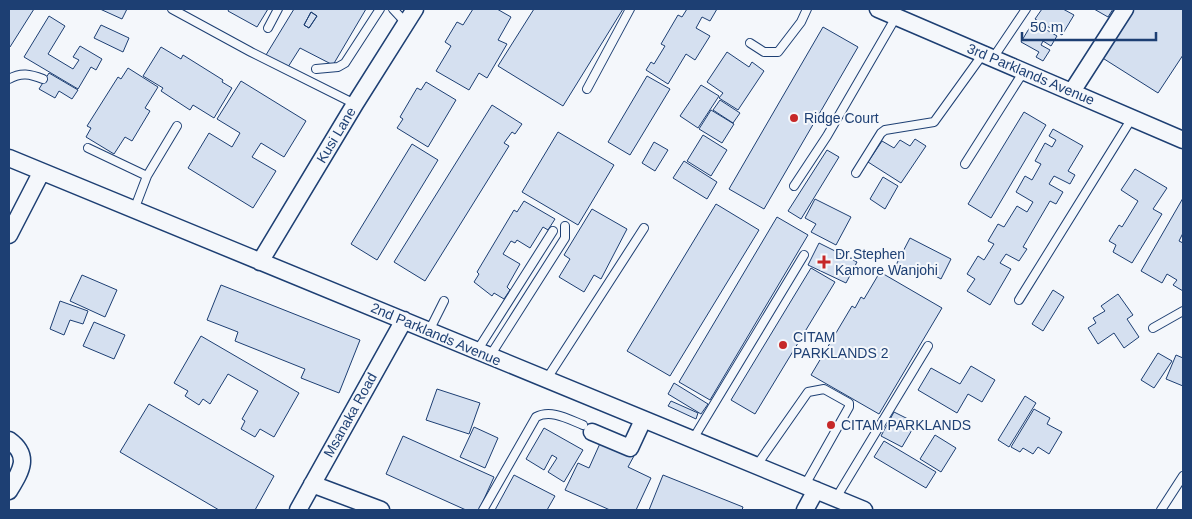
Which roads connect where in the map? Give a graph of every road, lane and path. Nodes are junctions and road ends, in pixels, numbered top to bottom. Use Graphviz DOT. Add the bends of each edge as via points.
graph roads {
  1 [pos="172,9"];
  2 [pos="278,9"];
  3 [pos="380,9"];
  4 [pos="393,9"];
  5 [pos="416,9"];
  6 [pos="630,9"];
  7 [pos="807,9"];
  8 [pos="880,9"];
  9 [pos="1026,9"];
  10 [pos="1125,9"];
  11 [pos="896,17"];
  12 [pos="406,23"];
  13 [pos="268,28"];
  14 [pos="750,43"];
  15 [pos="988,56"];
  16 [pos="316,69"];
  17 [pos="1024,71"];
  18 [pos="9,79"];
  19 [pos="42,79"];
  20 [pos="587,89"];
  21 [pos="1073,90"];
  22 [pos="355,104"];
  23 [pos="1132,118"];
  24 [pos="177,126"];
  25 [pos="1183,140"];
  26 [pos="88,148"];
  27 [pos="9,158"];
  28 [pos="965,164"];
  29 [pos="41,173"];
  30 [pos="856,173"];
  31 [pos="147,176"];
  32 [pos="794,186"];
  33 [pos="134,210"];
  34 [pos="565,226"];
  35 [pos="644,228"];
  36 [pos="553,231"];
  37 [pos="9,235"];
  38 [pos="804,254"];
  39 [pos="260,262"];
  40 [pos="1020,300"];
  41 [pos="444,301"];
  42 [pos="1183,311"];
  43 [pos="404,320"];
  44 [pos="1153,328"];
  45 [pos="429,331"];
  46 [pos="928,346"];
  47 [pos="484,354"];
  48 [pos="546,380"];
  49 [pos="643,420"];
  50 [pos="588,429"];
  51 [pos="693,439"];
  52 [pos="9,440"];
  53 [pos="757,465"];
  54 [pos="1183,476"];
  55 [pos="312,484"];
  56 [pos="811,488"];
  57 [pos="9,491"];
  58 [pos="836,498"];
  59 [pos="298,510"];
  60 [pos="381,510"];
  61 [pos="483,510"];
  62 [pos="805,510"];
  63 [pos="864,510"];
  64 [pos="1162,510"];
  1 -- 22 [label="lane"];
  2 -- 13 [label="lane"];
  3 -- 16 [label="lane" via="345,63 338,68"];
  4 -- 12 [label="lane"];
  5 -- 12 [label="street, Kusi Lane"];
  6 -- 20 [label="lane"];
  7 -- 14 [label="lane" via="778,52 764,52"];
  8 -- 11 [label="street, 3rd Parklands Avenue"];
  9 -- 15 [label="lane"];
  10 -- 21 [label="street"];
  11 -- 15 [label="street, 3rd Parklands Avenue"];
  11 -- 32 [label="lane"];
  12 -- 22 [label="street, Kusi Lane"];
  15 -- 17 [label="street, 3rd Parklands Avenue"];
  15 -- 30 [label="lane" via="934,122 885,130"];
  17 -- 21 [label="street, 3rd Parklands Avenue"];
  17 -- 28 [label="lane"];
  18 -- 19 [label="lane" via="19,74"];
  21 -- 23 [label="street, 3rd Parklands Avenue"];
  22 -- 39 [label="street, Kusi Lane"];
  23 -- 25 [label="street, 3rd Parklands Avenue"];
  23 -- 40 [label="lane"];
  24 -- 31 [label="lane"];
  26 -- 31 [label="lane"];
  27 -- 29 [label="street, 2nd Parklands Avenue"];
  29 -- 33 [label="street, 2nd Parklands Avenue"];
  29 -- 37 [label="street"];
  31 -- 33 [label="lane"];
  33 -- 39 [label="street, 2nd Parklands Avenue"];
  34 -- 47 [label="lane" via="565,238"];
  35 -- 48 [label="lane"];
  36 -- 47 [label="lane"];
  38 -- 51 [label="lane"];
  39 -- 43 [label="street, 2nd Parklands Avenue"];
  41 -- 45 [label="lane"];
  42 -- 44 [label="lane"];
  43 -- 45 [label="street, 2nd Parklands Avenue"];
  43 -- 55 [label="street, Msanaka Road"];
  45 -- 47 [label="street, 2nd Parklands Avenue"];
  46 -- 58 [label="lane"];
  47 -- 48 [label="street, 2nd Parklands Avenue"];
  48 -- 49 [label="street, 2nd Parklands Avenue"];
  49 -- 50 [label="street" via="630,448"];
  49 -- 51 [label="street, 2nd Parklands Avenue"];
  50 -- 61 [label="lane" via="550,414 536,417"];
  51 -- 53 [label="street, 2nd Parklands Avenue"];
  52 -- 57 [label="street" via="18,446 23,459"];
  53 -- 56 [label="street, 2nd Parklands Avenue"];
  53 -- 56 [label="lane" via="808,392 824,389 849,403 849,407"];
  54 -- 64 [label="lane"];
  55 -- 59 [label="street, Msanaka Road"];
  55 -- 60 [label="street"];
  56 -- 58 [label="street, 2nd Parklands Avenue"];
  56 -- 62 [label="street"];
  58 -- 63 [label="street, 2nd Parklands Avenue"];
}
